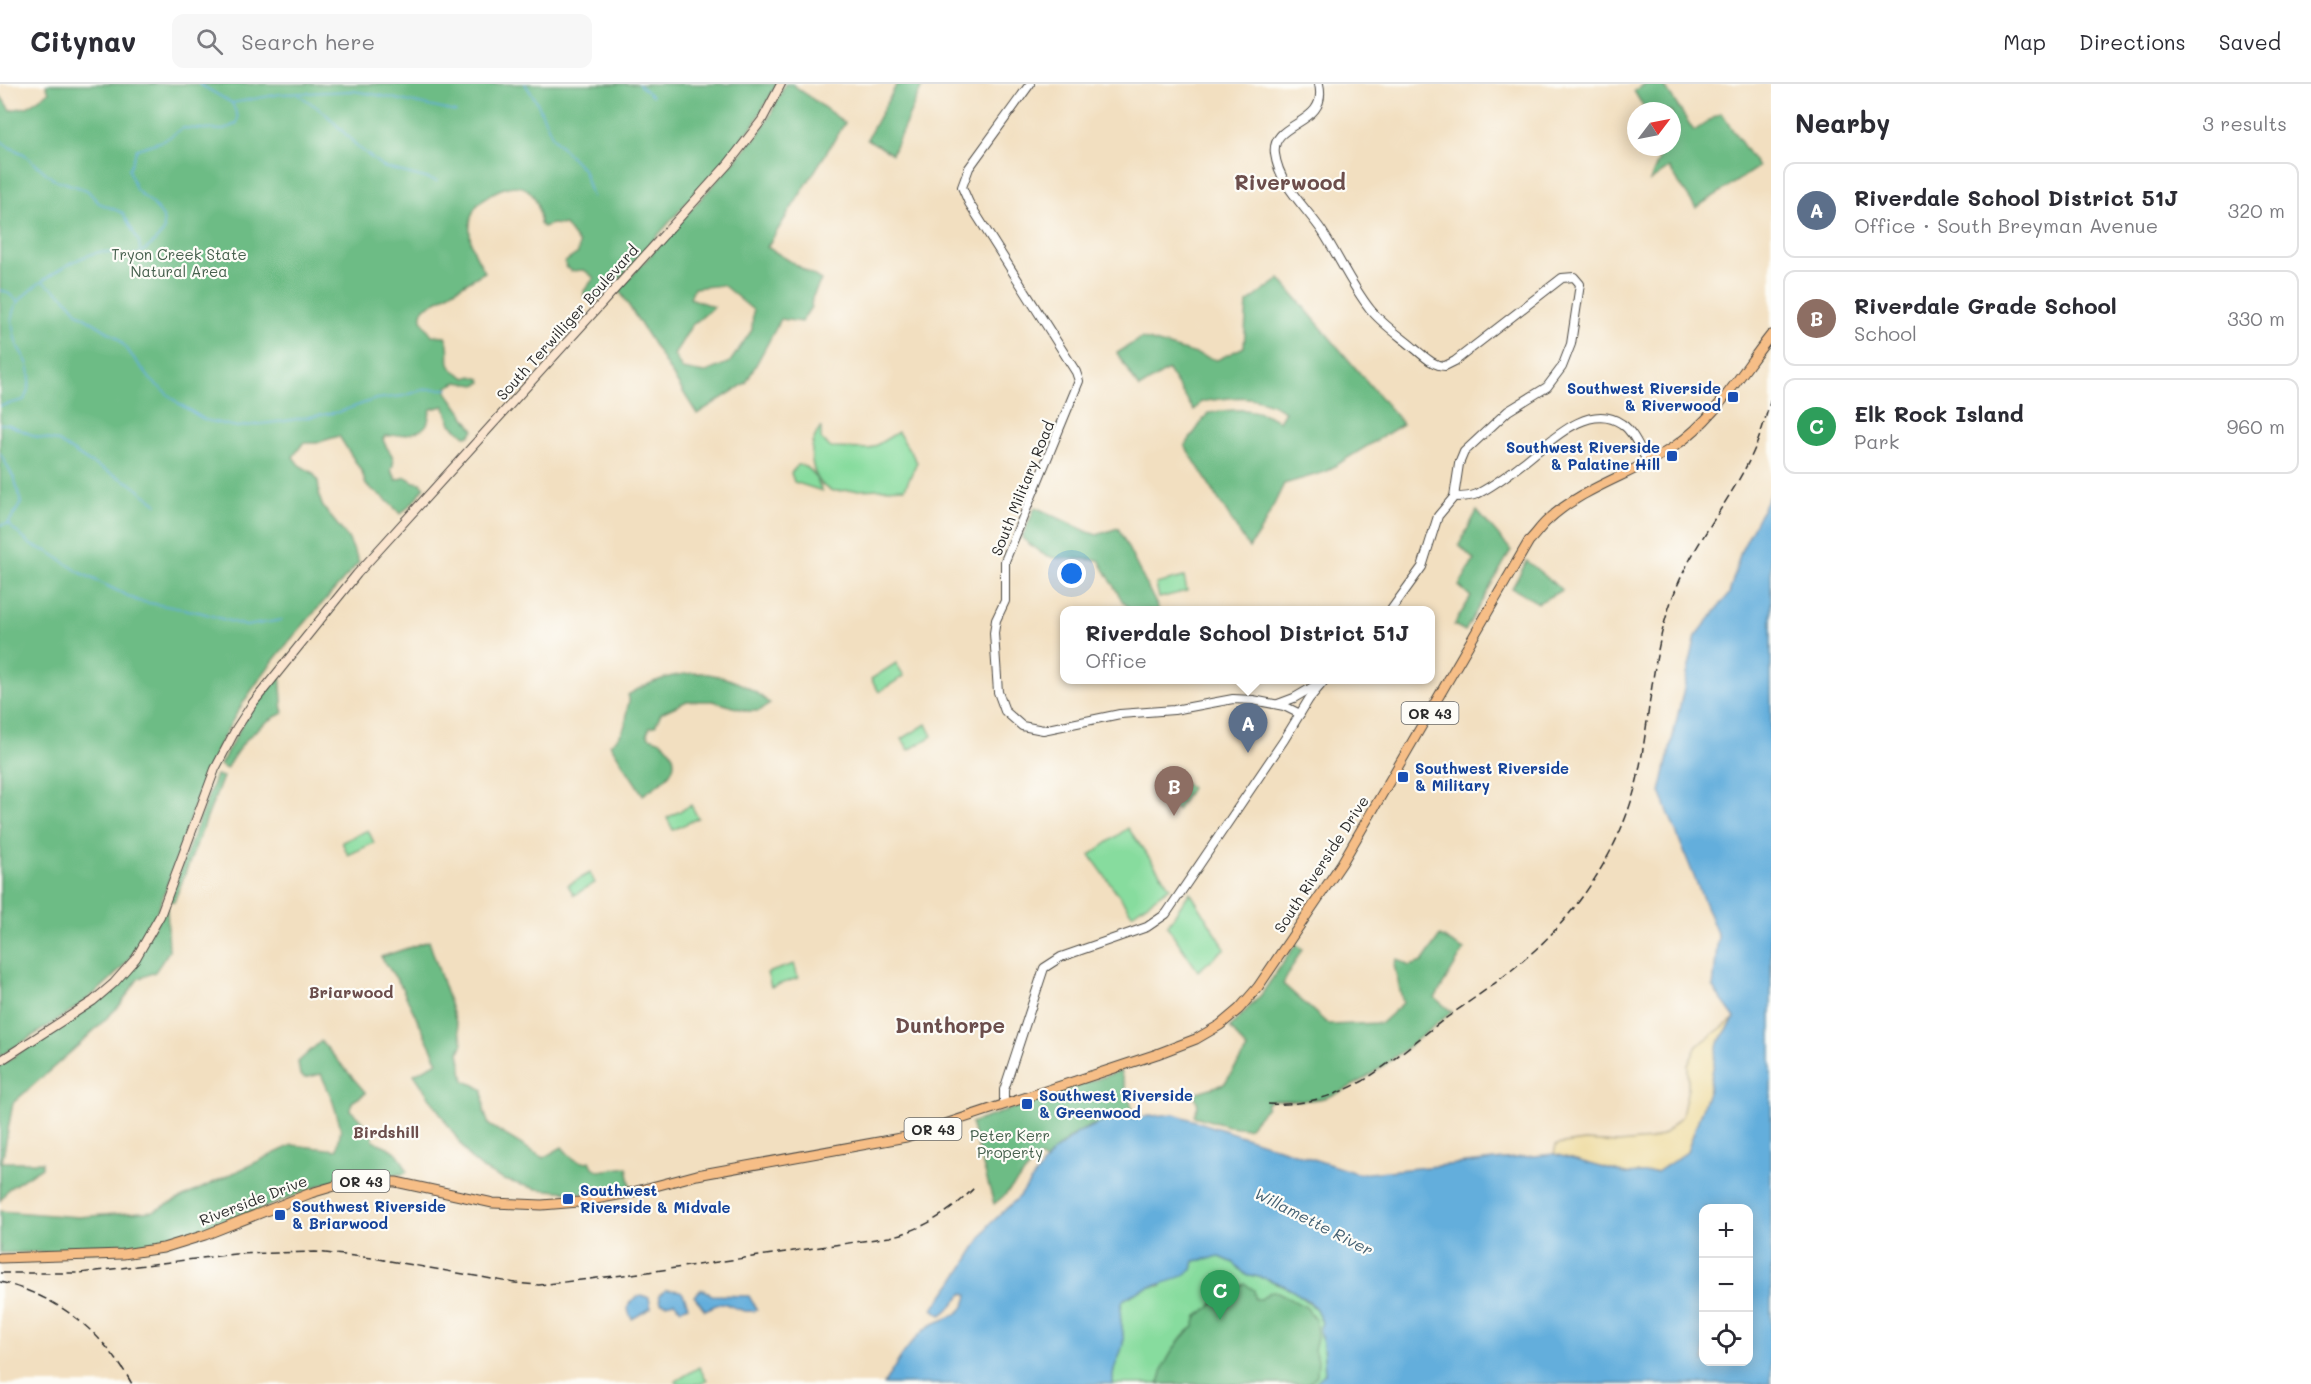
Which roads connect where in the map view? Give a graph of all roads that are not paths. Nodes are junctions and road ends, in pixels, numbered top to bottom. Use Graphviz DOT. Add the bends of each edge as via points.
graph roads {
  1 [pos="781,84"];
  2 [pos="1030,84"];
  3 [pos="1319,84"];
  4 [pos="1771,335"];
  5 [pos="1648,462"];
  6 [pos="1455,497"];
  7 [pos="1394,606"];
  8 [pos="1318,684"];
  9 [pos="1322,684"];
  10 [pos="1276,704"];
  11 [pos="1299,714"];
  12 [pos="0,1061"];
  13 [pos="1004,1104"];
  14 [pos="727,1169"];
  15 [pos="0,1258"];
  1 -- 12 [label="main road, South Terwilliger Boulevard" via="762,120 728,164 361,570 253,703 232,735 202,798 158,920 136,958 93,1001"];
  2 -- 10 [label="street, South Military Road" via="966,173 962,187 1079,381 1005,561 1005,601 994,633 1002,704 1019,724 1043,730 1120,714 1174,710 1224,700"];
  3 -- 6 [label="street" via="1320,96 1314,111 1276,141 1278,167 1369,307 1432,362 1442,366 1455,361 1562,278 1574,277 1580,285 1571,344 1560,371 1547,387 1508,411 1464,452"];
  4 -- 5 [label="main road, South Riverside Drive / OR 43" via="1718,408 1674,447"];
  5 -- 6 [label="street" via="1624,425 1611,419 1593,419 1553,437 1518,468 1479,492"];
  5 -- 13 [label="main road, South Riverside Drive / OR 43" via="1573,502 1548,520 1530,541 1342,863 1239,1009 1181,1046"];
  6 -- 7 [label="street" via="1438,516 1422,567"];
  8 -- 10 [label="street"];
  9 -- 11 [label="street"];
  10 -- 11 [label="street, South Military Road"];
  11 -- 13 [label="street" via="1163,917 1147,927 1054,960 1044,968 1004,1090"];
  13 -- 14 [label="main road, South Riverside Drive / OR 43" via="900,1139"];
  14 -- 15 [label="main road, Riverside Drive / OR 43" via="602,1198 542,1205 491,1202 396,1182 353,1182 311,1193 163,1248 123,1254"];
}
